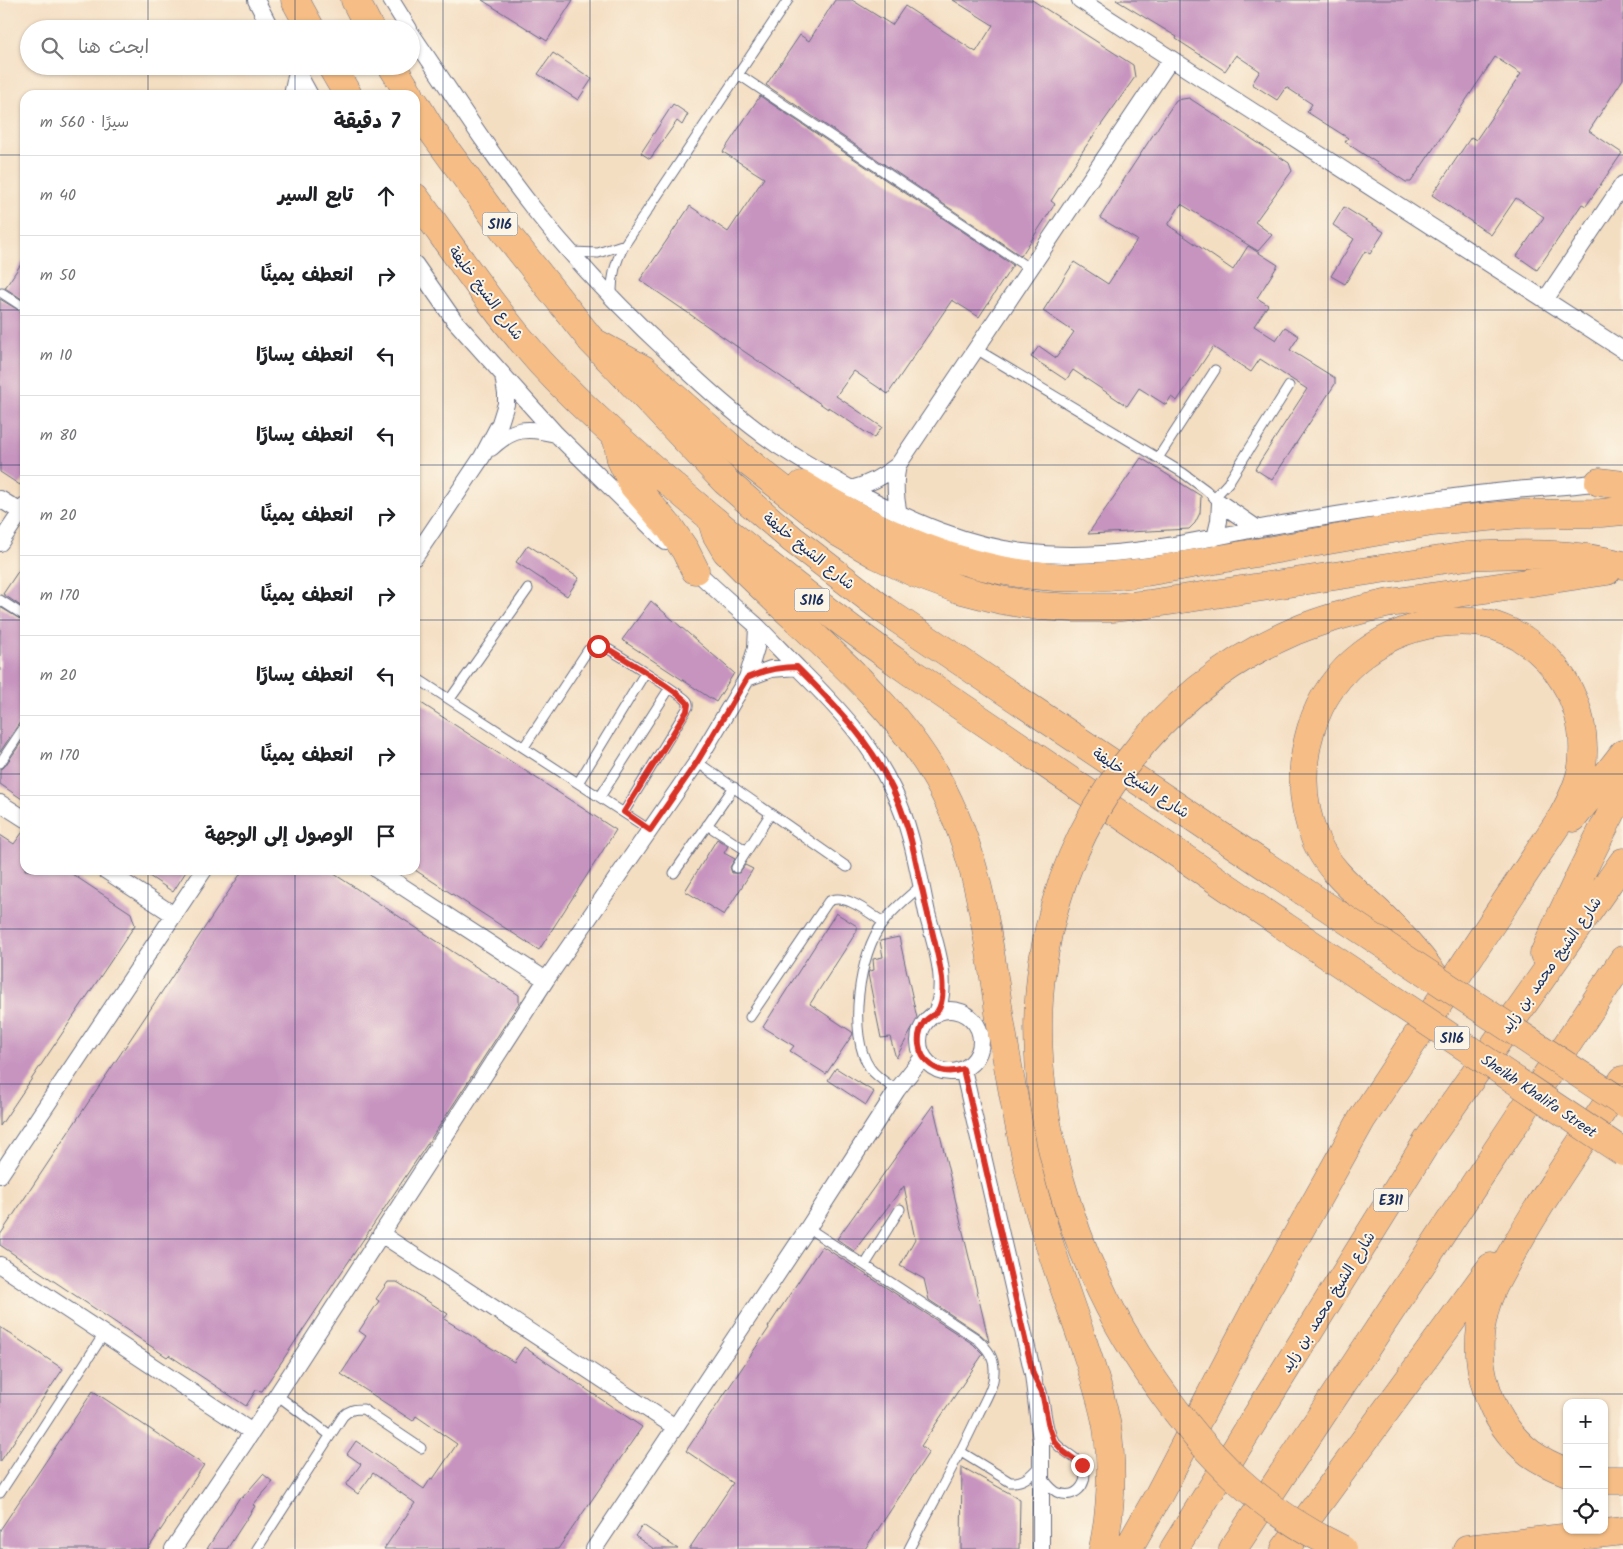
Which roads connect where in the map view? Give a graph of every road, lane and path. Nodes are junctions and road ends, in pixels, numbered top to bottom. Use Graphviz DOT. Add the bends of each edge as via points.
graph roads {
  1 [pos="256,0"];
  2 [pos="295,0"];
  3 [pos="355,0"];
  4 [pos="391,0"];
  5 [pos="788,0"];
  6 [pos="1080,0"];
  7 [pos="267,20"];
  8 [pos="306,20"];
  9 [pos="365,20"];
  10 [pos="403,20"];
  11 [pos="420,46"];
  12 [pos="1171,59"];
  13 [pos="738,74"];
  14 [pos="295,75"];
  15 [pos="299,75"];
  16 [pos="336,75"];
  17 [pos="398,75"];
  18 [pos="293,90"];
  19 [pos="307,90"];
  20 [pos="345,90"];
  21 [pos="407,90"];
  22 [pos="420,112"];
  23 [pos="1623,184"];
  24 [pos="420,204"];
  25 [pos="625,244"];
  26 [pos="569,252"];
  27 [pos="1030,269"];
  28 [pos="420,271"];
  29 [pos="2,293"];
  30 [pos="612,300"];
  31 [pos="1546,300"];
  32 [pos="20,305"];
  33 [pos="592,341"];
  34 [pos="976,349"];
  35 [pos="1623,350"];
  36 [pos="1215,370"];
  37 [pos="503,374"];
  38 [pos="1289,386"];
  39 [pos="556,434"];
  40 [pos="617,439"];
  41 [pos="738,454"];
  42 [pos="482,457"];
  43 [pos="1158,458"];
  44 [pos="898,465"];
  45 [pos="1615,482"];
  46 [pos="851,489"];
  47 [pos="0,499"];
  48 [pos="1217,500"];
  49 [pos="20,508"];
  50 [pos="1623,510"];
  51 [pos="20,513"];
  52 [pos="899,514"];
  53 [pos="711,518"];
  54 [pos="1258,529"];
  55 [pos="1216,538"];
  56 [pos="0,543"];
  57 [pos="420,550"];
  58 [pos="1623,566"];
  59 [pos="695,570"];
  60 [pos="528,589"];
  61 [pos="0,600"];
  62 [pos="20,613"];
  63 [pos="757,627"];
  64 [pos="797,667"];
  65 [pos="645,673"];
  66 [pos="747,678"];
  67 [pos="420,680"];
  68 [pos="669,689"];
  69 [pos="450,700"];
  70 [pos="20,733"];
  71 [pos="524,747"];
  72 [pos="1623,754"];
  73 [pos="0,762"];
  74 [pos="697,762"];
  75 [pos="578,783"];
  76 [pos="734,787"];
  77 [pos="1623,792"];
  78 [pos="600,797"];
  79 [pos="0,802"];
  80 [pos="624,812"];
  81 [pos="771,813"];
  82 [pos="20,816"];
  83 [pos="707,825"];
  84 [pos="650,830"];
  85 [pos="747,851"];
  86 [pos="1623,862"];
  87 [pos="736,868"];
  88 [pos="847,868"];
  89 [pos="674,873"];
  90 [pos="113,875"];
  91 [pos="201,875"];
  92 [pos="385,875"];
  93 [pos="921,886"];
  94 [pos="174,915"];
  95 [pos="883,922"];
  96 [pos="1281,924"];
  97 [pos="1490,926"];
  98 [pos="1623,960"];
  99 [pos="546,980"];
  100 [pos="1438,981"];
  101 [pos="1522,1004"];
  102 [pos="936,1012"];
  103 [pos="750,1017"];
  104 [pos="923,1057"];
  105 [pos="963,1069"];
  106 [pos="1623,1080"];
  107 [pos="897,1090"];
  108 [pos="1623,1103"];
  109 [pos="1620,1151"];
  110 [pos="0,1175"];
  111 [pos="900,1209"];
  112 [pos="1534,1213"];
  113 [pos="808,1228"];
  114 [pos="381,1234"];
  115 [pos="0,1265"];
  116 [pos="865,1265"];
  117 [pos="104,1334"];
  118 [pos="1033,1374"];
  119 [pos="276,1395"];
  120 [pos="675,1427"];
  121 [pos="252,1432"];
  122 [pos="330,1435"];
  123 [pos="421,1448"];
  124 [pos="961,1452"];
  125 [pos="1041,1470"];
  126 [pos="1563,1470"];
  127 [pos="1608,1480"];
  128 [pos="1623,1480"];
  129 [pos="0,1493"];
  130 [pos="1623,1531"];
  131 [pos="172,1549"];
  132 [pos="258,1549"];
  133 [pos="594,1549"];
  134 [pos="909,1549"];
  135 [pos="1041,1549"];
  136 [pos="1103,1549"];
  137 [pos="1128,1549"];
  138 [pos="1174,1549"];
  139 [pos="1233,1549"];
  140 [pos="1285,1549"];
  141 [pos="1342,1549"];
  142 [pos="1467,1549"];
  1 -- 7 [label="street"];
  2 -- 8 [label="highway"];
  3 -- 9 [label="highway"];
  4 -- 10 [label="street"];
  5 -- 13 [label="lane"];
  6 -- 12 [label="street"];
  11 -- 26 [label="street" via="502,166"];
  12 -- 27 [label="street"];
  12 -- 31 [label="street"];
  13 -- 25 [label="lane"];
  13 -- 27 [label="lane"];
  14 -- 18 [label="street"];
  15 -- 19 [label="street"];
  16 -- 20 [label="highway"];
  17 -- 21 [label="highway"];
  22 -- 33 [label="highway, شارع الشيخ خليفة / S116" via="505,231"];
  23 -- 31 [label="street"];
  24 -- 40 [label="highway, شارع الشيخ خليفة / S116" via="505,321 578,402"];
  25 -- 26 [label="lane" via="598,253"];
  25 -- 30 [label="lane" via="614,270"];
  26 -- 30 [label="street"];
  27 -- 34 [label="street"];
  28 -- 37 [label="street" via="454,320"];
  29 -- 32 [label="lane"];
  30 -- 46 [label="street" via="737,414 775,443"];
  31 -- 35 [label="street"];
  33 -- 41 [label="highway" via="643,370"];
  33 -- 100 [label="highway, شارع الشيخ خليفة / S116, bridge" via="725,481 838,575 932,643"];
  34 -- 43 [label="lane"];
  34 -- 44 [label="street"];
  36 -- 43 [label="lane"];
  37 -- 39 [label="street"];
  37 -- 42 [label="street" via="504,414"];
  38 -- 48 [label="lane"];
  39 -- 42 [label="street" via="533,429 515,431 499,440"];
  39 -- 59 [label="street"];
  40 -- 53 [label="highway, شارع الشيخ خليفة / S116"];
  40 -- 59 [label="highway" via="621,460 633,485 670,528"];
  41 -- 50 [label="highway" via="773,469 862,521 901,539 982,567 1055,577 1101,577 1146,572 1432,522"];
  41 -- 58 [label="highway" via="839,533 877,555 958,589 1038,606 1112,608 1149,604 1452,558 1498,554 1558,555"];
  42 -- 57 [label="street"];
  43 -- 48 [label="lane" via="1195,481"];
  44 -- 46 [label="street" via="884,476"];
  44 -- 52 [label="street" via="895,498"];
  45 -- 54 [label="street" via="1444,499"];
  46 -- 52 [label="street"];
  47 -- 49 [label="street"];
  48 -- 54 [label="street"];
  48 -- 55 [label="street" via="1219,521"];
  51 -- 56 [label="street"];
  52 -- 55 [label="street" via="996,548 1055,555 1127,552"];
  53 -- 96 [label="highway, شارع الشيخ خليفة / S116" via="880,650"];
  53 -- 136 [label="highway" via="726,551 876,696 912,738 959,822 974,868 985,920 1016,1115 1033,1188 1099,1389 1107,1428 1111,1468 1110,1509"];
  54 -- 55 [label="street"];
  58 -- 141 [label="highway, bridge" via="1357,610 1294,632 1235,663 1176,709 1115,778 1081,835 1057,898 1040,996 1040,1064 1048,1124 1066,1201 1104,1298 1142,1364 1203,1446 1226,1470 1276,1511"];
  59 -- 63 [label="street"];
  60 -- 69 [label="lane"];
  61 -- 62 [label="lane"];
  63 -- 64 [label="street"];
  63 -- 66 [label="street" via="756,648"];
  64 -- 66 [label="street" via="771,669"];
  64 -- 93 [label="street" via="839,709 878,762 906,822"];
  65 -- 68 [label="lane"];
  65 -- 71 [label="lane" via="603,646 592,647"];
  65 -- 75 [label="lane"];
  66 -- 74 [label="street"];
  67 -- 69 [label="lane"];
  68 -- 78 [label="lane"];
  68 -- 80 [label="lane" via="686,700 687,711"];
  69 -- 71 [label="lane"];
  70 -- 73 [label="lane"];
  71 -- 75 [label="lane"];
  72 -- 97 [label="highway"];
  74 -- 76 [label="lane"];
  74 -- 84 [label="street"];
  75 -- 78 [label="lane"];
  76 -- 81 [label="lane"];
  76 -- 83 [label="lane"];
  77 -- 101 [label="highway" via="1564,906"];
  78 -- 80 [label="lane"];
  79 -- 82 [label="street"];
  80 -- 84 [label="lane"];
  81 -- 85 [label="lane"];
  81 -- 88 [label="lane"];
  83 -- 85 [label="lane"];
  83 -- 89 [label="lane"];
  84 -- 99 [label="street"];
  85 -- 87 [label="lane"];
  86 -- 101 [label="highway, شارع الشيخ محمد بن زايد / E311"];
  90 -- 94 [label="street"];
  91 -- 94 [label="street"];
  92 -- 99 [label="street"];
  93 -- 95 [label="lane"];
  93 -- 102 [label="street" via="942,980"];
  94 -- 110 [label="street"];
  95 -- 103 [label="lane" via="846,899 832,899"];
  95 -- 107 [label="lane" via="865,960 858,1014 862,1048 870,1069"];
  96 -- 109 [label="highway, Sheikh Khalifa Street / S116, bridge"];
  97 -- 100 [label="highway" via="1574,794 1582,769 1580,717 1571,692 1557,670 1518,636 1494,626 1463,622 1431,624 1401,632 1373,646 1348,666 1328,691 1314,719 1305,749 1302,780 1306,812 1317,842 1333,869 1401,935"];
  97 -- 137 [label="highway" via="1362,1119 1254,1312"];
  98 -- 139 [label="highway"];
  99 -- 114 [label="street"];
  100 -- 108 [label="highway, S116, bridge"];
  101 -- 138 [label="highway, شارع الشيخ محمد بن زايد / E311" via="1428,1140"];
  102 -- 104 [label="street" via="926,1020 920,1032 919,1045"];
  102 -- 105 [label="street" via="957,1010 970,1017 978,1028 981,1048 974,1061"];
  104 -- 105 [label="street" via="941,1070"];
  104 -- 107 [label="street"];
  105 -- 118 [label="street"];
  106 -- 112 [label="highway"];
  107 -- 113 [label="street"];
  111 -- 116 [label="lane"];
  112 -- 126 [label="highway" via="1492,1288 1480,1341 1481,1367 1488,1394 1499,1418 1513,1437 1530,1453"];
  112 -- 140 [label="highway" via="1486,1272"];
  113 -- 116 [label="lane"];
  113 -- 120 [label="street"];
  114 -- 119 [label="street"];
  114 -- 120 [label="street"];
  115 -- 117 [label="street"];
  116 -- 124 [label="lane" via="983,1344 991,1356 994,1370 991,1385"];
  117 -- 121 [label="street"];
  117 -- 129 [label="lane"];
  118 -- 125 [label="street"];
  118 -- 125 [label="lane" via="1042,1392 1054,1441 1082,1465 1085,1479 1078,1491 1059,1493"];
  119 -- 121 [label="street"];
  119 -- 122 [label="lane"];
  120 -- 133 [label="street"];
  121 -- 131 [label="street"];
  122 -- 123 [label="lane" via="348,1411 363,1409"];
  122 -- 132 [label="lane"];
  124 -- 125 [label="lane" via="1010,1482 1026,1479"];
  124 -- 134 [label="lane"];
  125 -- 135 [label="street"];
  127 -- 128 [label="highway"];
  130 -- 142 [label="highway"];
}
